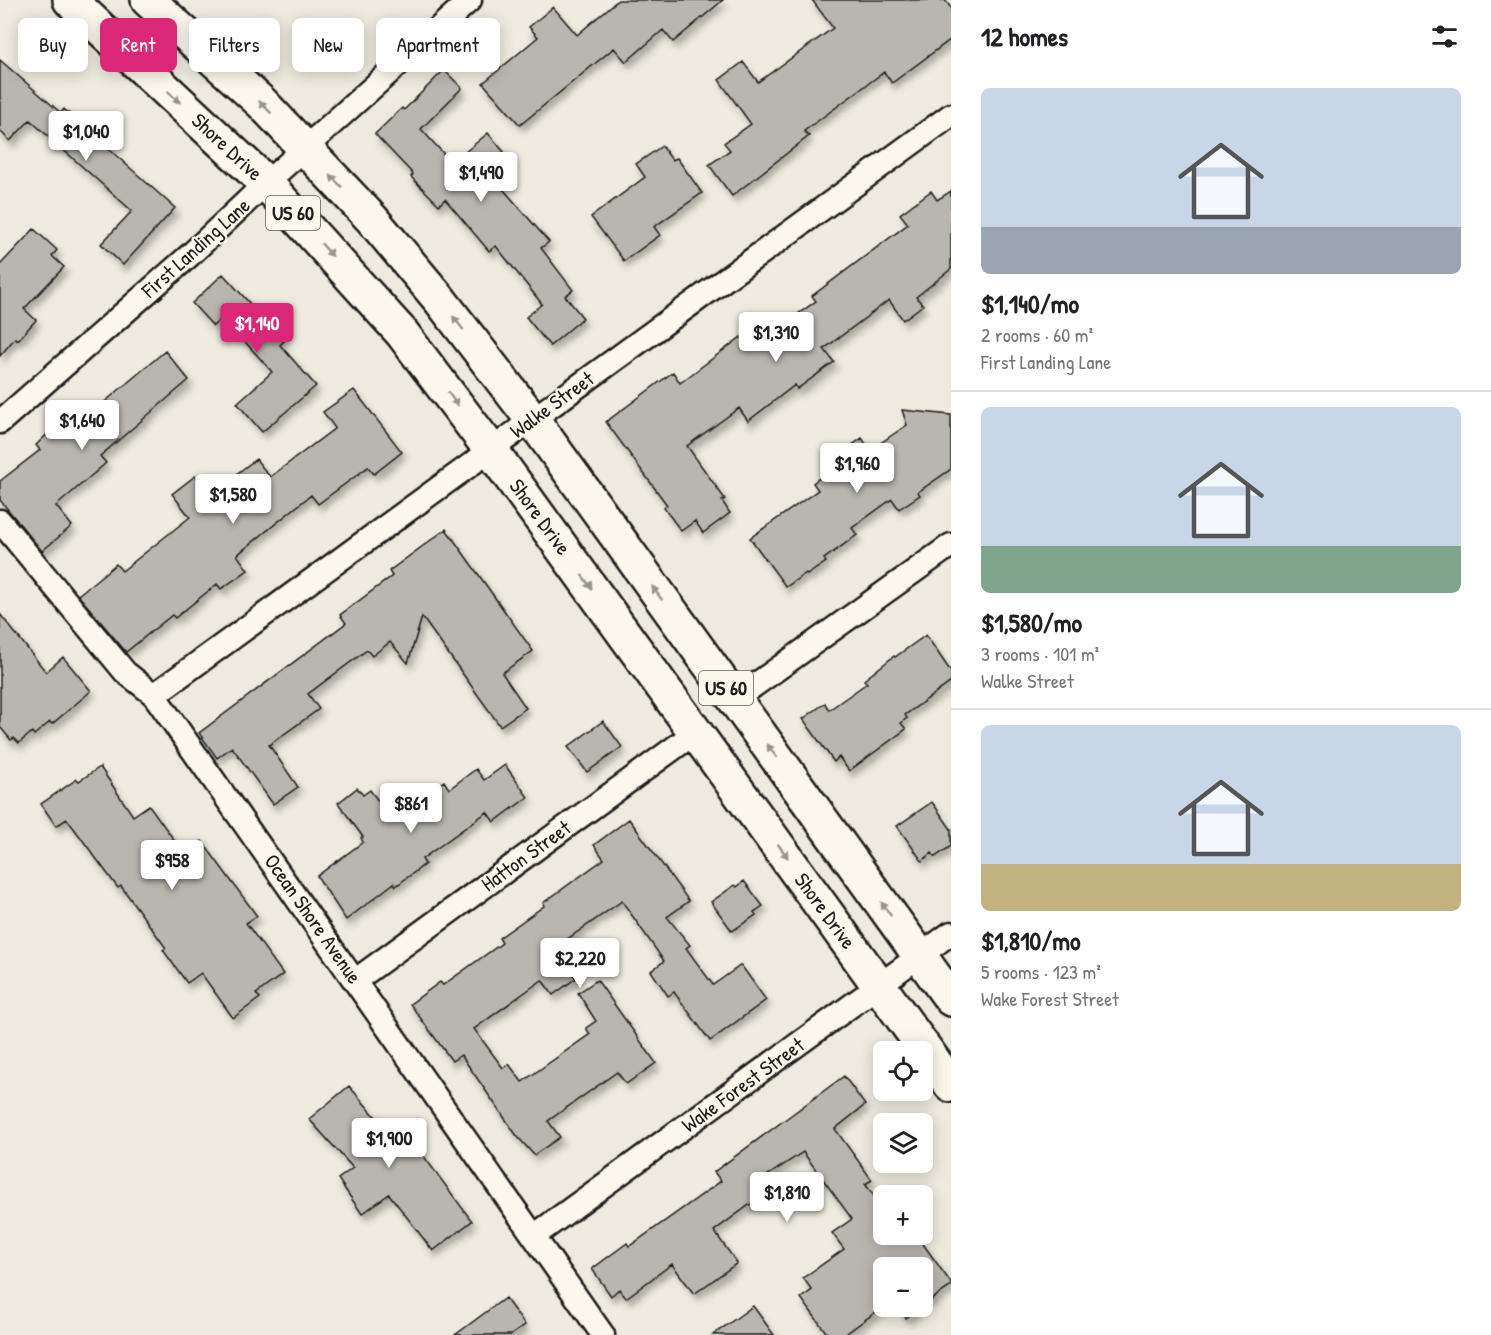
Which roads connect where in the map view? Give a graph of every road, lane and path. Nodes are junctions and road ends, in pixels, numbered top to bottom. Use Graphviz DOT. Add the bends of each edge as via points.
graph roads {
  1 [pos="70,0"];
  2 [pos="148,0"];
  3 [pos="470,0"];
  4 [pos="951,115"];
  5 [pos="305,149"];
  6 [pos="266,183"];
  7 [pos="532,419"];
  8 [pos="0,422"];
  9 [pos="491,450"];
  10 [pos="0,521"];
  11 [pos="951,545"];
  12 [pos="154,695"];
  13 [pos="734,700"];
  14 [pos="696,732"];
  15 [pos="951,933"];
  16 [pos="920,957"];
  17 [pos="356,980"];
  18 [pos="880,987"];
  19 [pos="951,999"];
  20 [pos="951,1085"];
  21 [pos="534,1236"];
  22 [pos="603,1335"];
  1 -- 6 [label="highway, Shore Drive / US 60, one-way"];
  5 -- 2 [label="highway, US 60, one-way" via="262,104"];
  3 -- 5 [label="street, First Landing Lane"];
  4 -- 7 [label="street, Walke Street"];
  5 -- 6 [label="street, First Landing Lane"];
  7 -- 5 [label="highway, US 60, one-way" via="372,219"];
  6 -- 8 [label="street, First Landing Lane"];
  6 -- 9 [label="highway, Shore Drive / US 60, one-way" via="402,333"];
  7 -- 9 [label="street, Walke Street"];
  13 -- 7 [label="highway, US 60, one-way"];
  9 -- 12 [label="street, Walke Street"];
  9 -- 14 [label="highway, Shore Drive / US 60, one-way"];
  10 -- 12 [label="street, Ocean Shore Avenue" via="125,672"];
  11 -- 13 [label="street"];
  12 -- 17 [label="street, Ocean Shore Avenue"];
  16 -- 13 [label="highway, US 60, one-way"];
  14 -- 17 [label="street, Hatton Street"];
  14 -- 18 [label="highway, Shore Drive / US 60, one-way"];
  15 -- 16 [label="street, Wake Forest Street"];
  16 -- 18 [label="street, Wake Forest Street"];
  16 -- 19 [label="highway, US 60"];
  17 -- 21 [label="street, Ocean Shore Avenue"];
  18 -- 20 [label="highway, Shore Drive / US 60"];
  18 -- 21 [label="street, Wake Forest Street"];
  21 -- 22 [label="street, Ocean Shore Avenue"];
}
